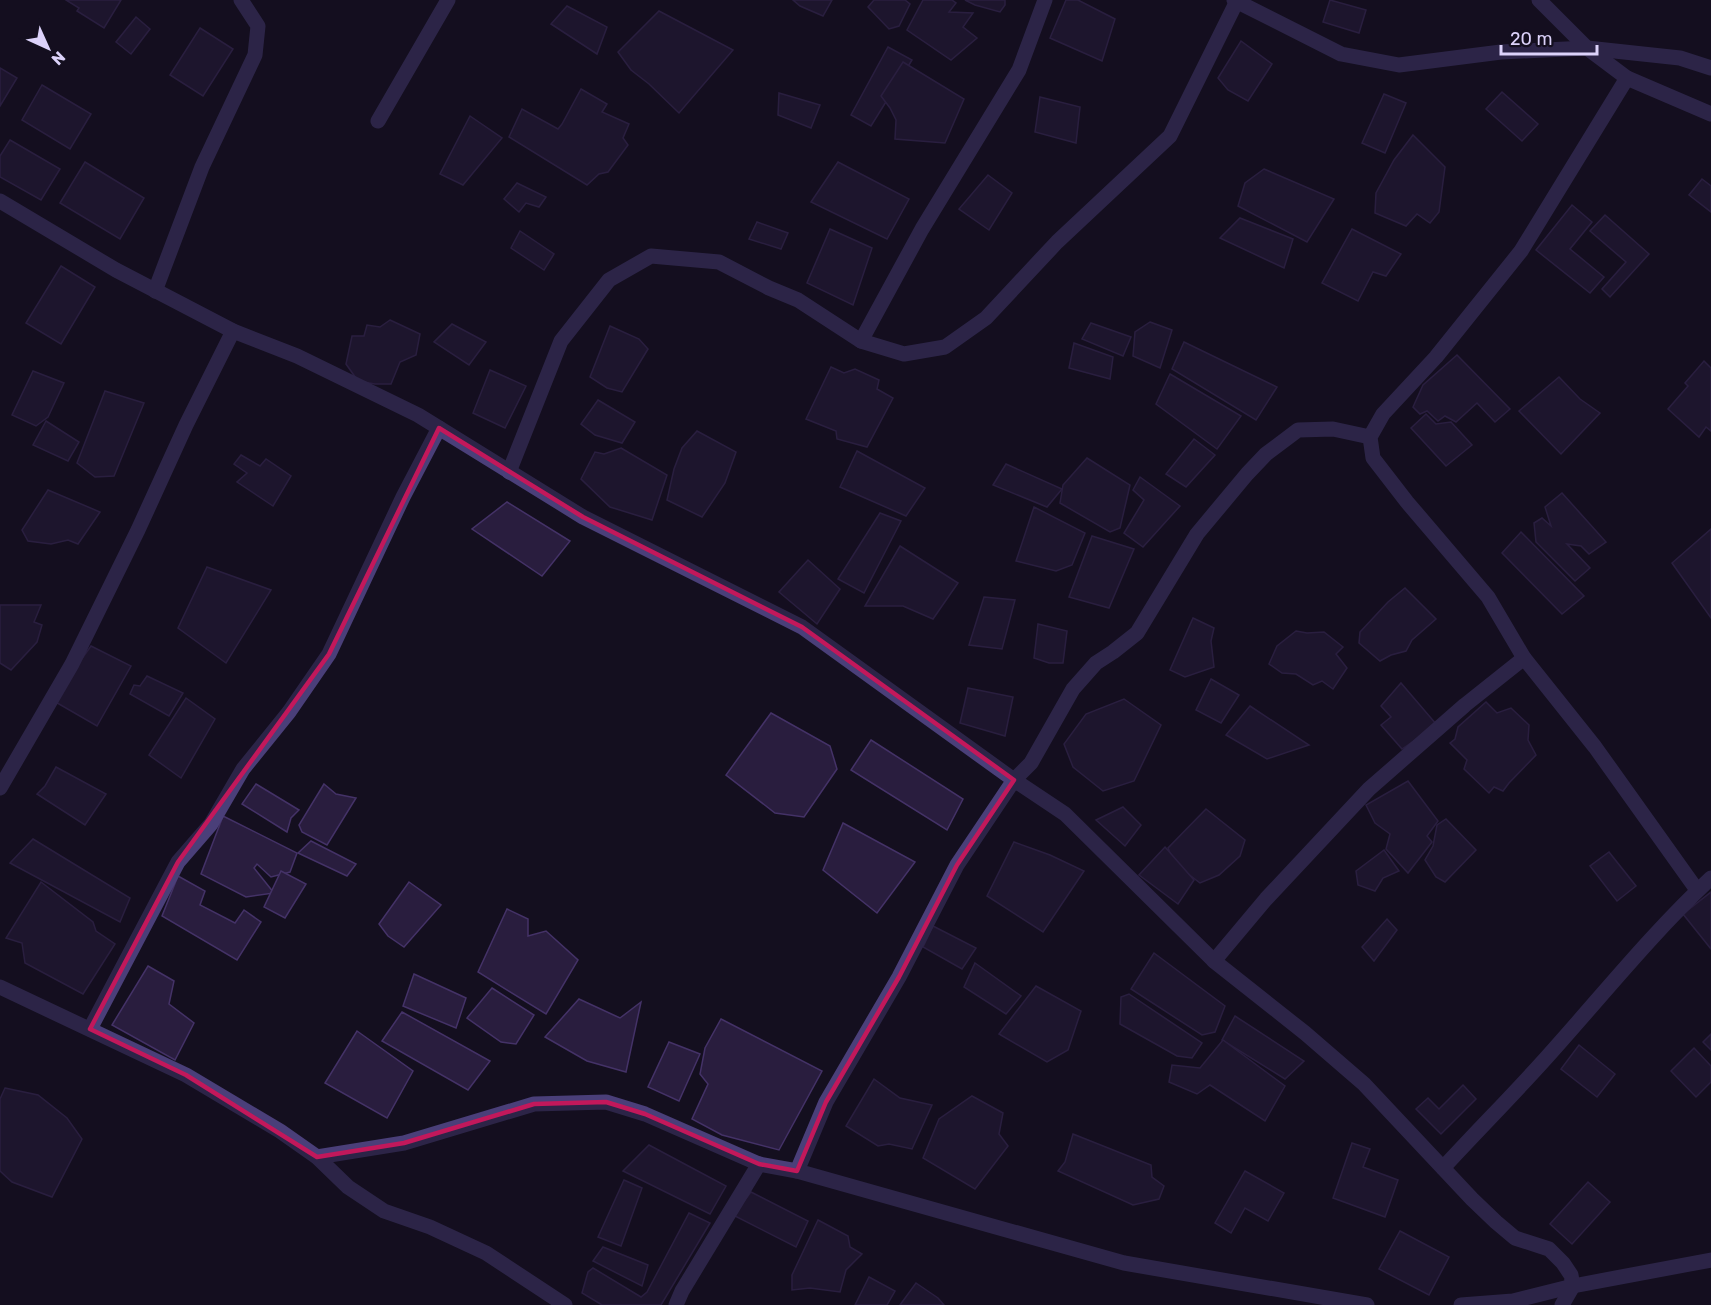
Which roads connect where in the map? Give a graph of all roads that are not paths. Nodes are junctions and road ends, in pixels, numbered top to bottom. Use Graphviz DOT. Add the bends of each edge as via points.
graph roads {
  1 [pos="241,0"];
  2 [pos="448,0"];
  3 [pos="1045,0"];
  4 [pos="1539,0"];
  5 [pos="1235,1"];
  6 [pos="1587,48"];
  7 [pos="1711,68"];
  8 [pos="1627,78"];
  9 [pos="1711,114"];
  10 [pos="378,120"];
  11 [pos="0,201"];
  12 [pos="155,291"];
  13 [pos="233,332"];
  14 [pos="861,341"];
  15 [pos="439,428"];
  16 [pos="1370,437"];
  17 [pos="509,472"];
  18 [pos="1524,658"];
  19 [pos="1014,780"];
  20 [pos="0,788"];
  21 [pos="1711,878"];
  22 [pos="1697,890"];
  23 [pos="1214,961"];
  24 [pos="0,987"];
  25 [pos="90,1029"];
  26 [pos="317,1157"];
  27 [pos="759,1164"];
  28 [pos="1443,1168"];
  29 [pos="798,1171"];
  30 [pos="1711,1260"];
  31 [pos="1574,1286"];
  32 [pos="565,1305"];
  33 [pos="676,1305"];
  34 [pos="1367,1305"];
  35 [pos="1461,1305"];
  36 [pos="1562,1305"];
  1 -- 12 [label="street" via="258,26 255,55 202,167"];
  2 -- 10 [label="street"];
  3 -- 14 [label="street" via="1019,70 922,229"];
  4 -- 6 [label="street"];
  5 -- 6 [label="street" via="1341,54 1399,65 1501,52"];
  5 -- 14 [label="street" via="1170,136 1057,242 987,318 945,346 904,354"];
  6 -- 7 [label="street" via="1680,58"];
  6 -- 8 [label="street"];
  8 -- 9 [label="street"];
  8 -- 16 [label="street" via="1521,251 1436,357 1383,414"];
  11 -- 12 [label="street"];
  12 -- 13 [label="street"];
  13 -- 15 [label="street" via="297,356"];
  13 -- 20 [label="street" via="72,664"];
  14 -- 17 [label="street" via="798,300 719,262 651,256 609,280 561,341"];
  15 -- 17 [label="street"];
  15 -- 25 [label="street" via="329,654 243,769 211,824 178,862"];
  16 -- 18 [label="street" via="1373,458 1488,597"];
  16 -- 19 [label="street" via="1334,429 1299,429 1266,454 1197,534 1137,633 1096,663 1073,689 1031,763"];
  17 -- 19 [label="street" via="583,517 802,627"];
  18 -- 22 [label="street"];
  18 -- 23 [label="street" via="1369,789"];
  19 -- 23 [label="street" via="1065,813"];
  19 -- 29 [label="street" via="957,865 899,977 826,1102"];
  21 -- 22 [label="street"];
  22 -- 28 [label="street"];
  23 -- 28 [label="street" via="1364,1084"];
  24 -- 25 [label="street"];
  25 -- 26 [label="street" via="186,1075"];
  26 -- 27 [label="street" via="404,1143 534,1104 606,1102 645,1113"];
  26 -- 32 [label="street" via="348,1187 384,1211 486,1252"];
  27 -- 29 [label="street"];
  27 -- 33 [label="street"];
  28 -- 31 [label="street" via="1515,1238 1549,1249 1563,1263"];
  29 -- 34 [label="street" via="1124,1263"];
  30 -- 31 [label="street"];
  31 -- 35 [label="street" via="1513,1300"];
  31 -- 36 [label="street"];
}
